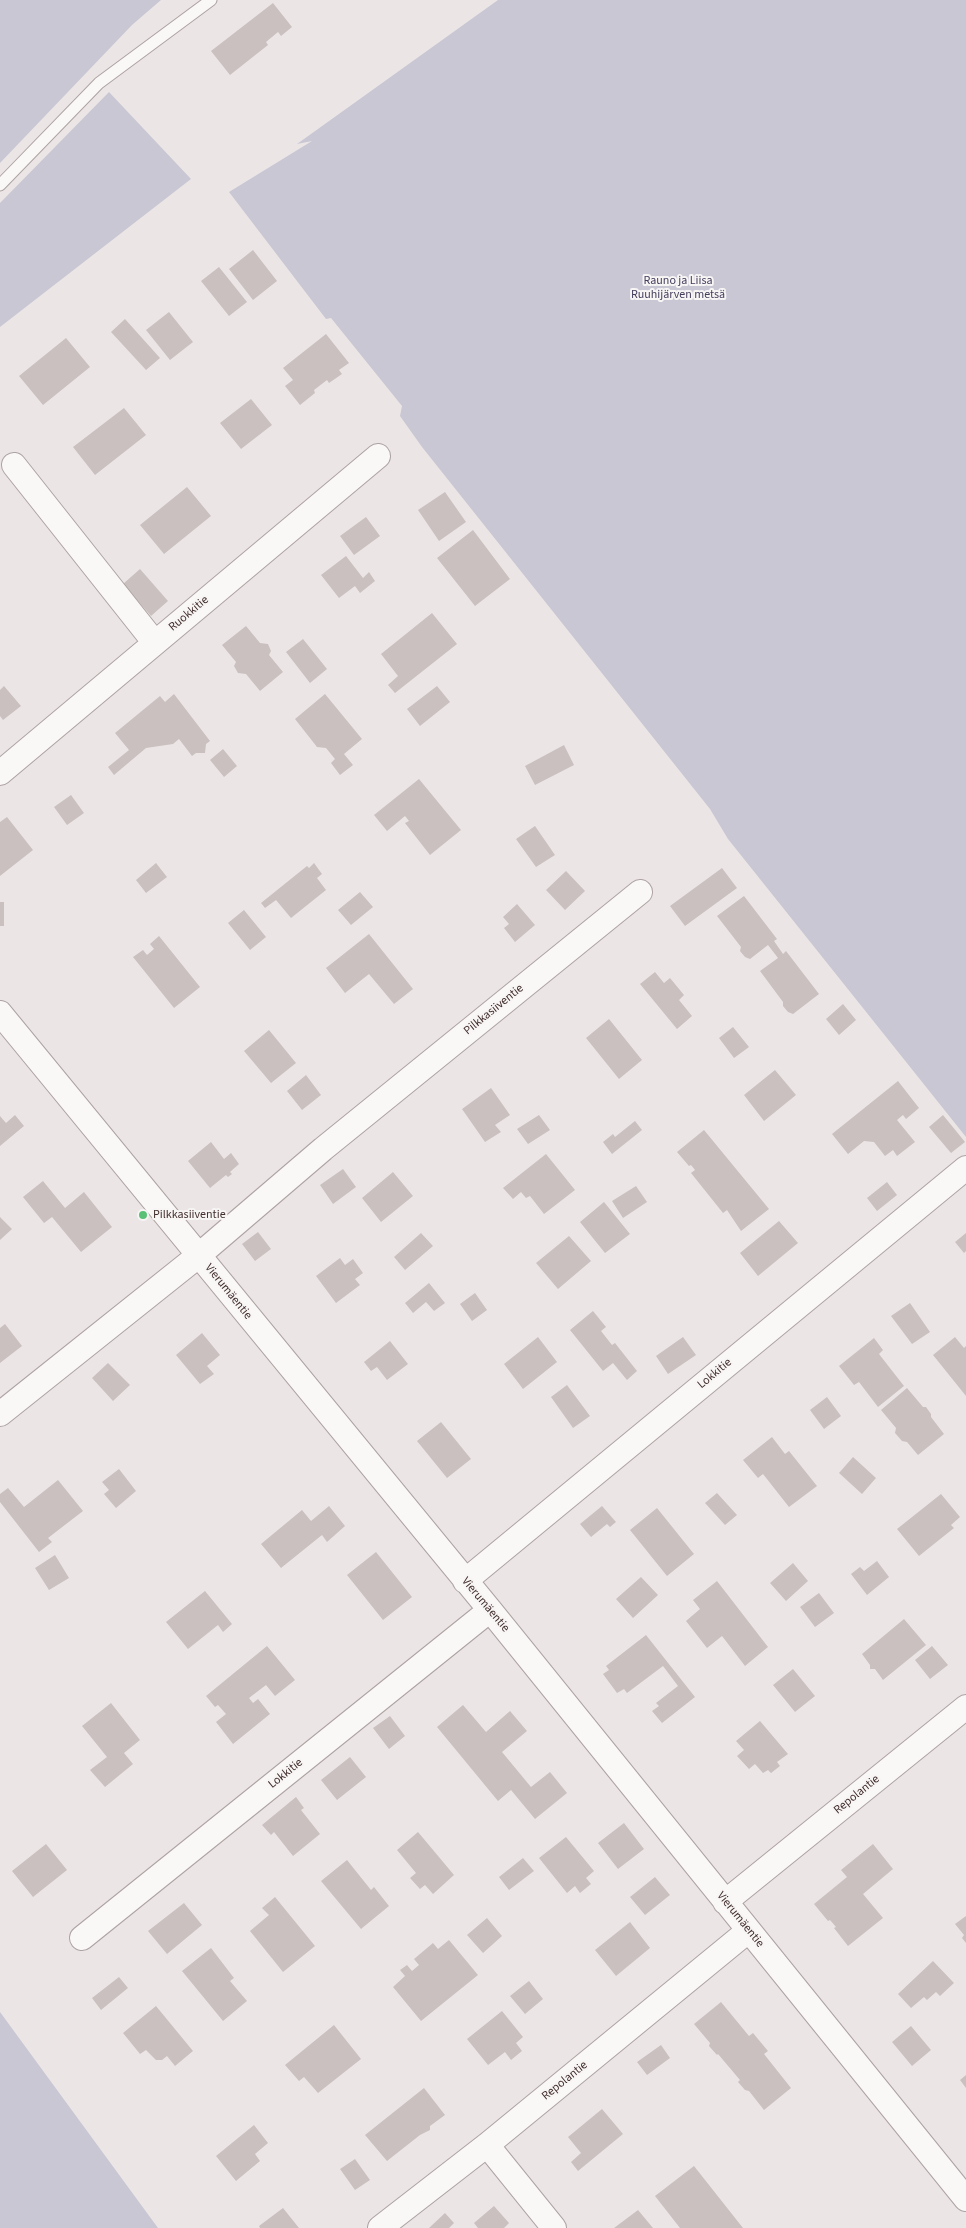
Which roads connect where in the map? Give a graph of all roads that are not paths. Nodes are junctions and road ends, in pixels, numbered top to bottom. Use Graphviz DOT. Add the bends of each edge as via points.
graph roads {
  1 [pos="211,0"];
  2 [pos="0,185"];
  3 [pos="378,456"];
  4 [pos="14,465"];
  5 [pos="155,643"];
  6 [pos="0,773"];
  7 [pos="640,892"];
  8 [pos="0,1013"];
  9 [pos="966,1168"];
  10 [pos="198,1256"];
  11 [pos="0,1414"];
  12 [pos="465,1581"];
  13 [pos="490,1610"];
  14 [pos="966,1707"];
  15 [pos="726,1902"];
  16 [pos="748,1930"];
  17 [pos="82,1938"];
  18 [pos="487,2145"];
  19 [pos="966,2199"];
  20 [pos="380,2228"];
  21 [pos="554,2228"];
  1 -- 2 [label="lane" via="99,83"];
  3 -- 5 [label="street, Ruokkitie"];
  4 -- 5 [label="street"];
  5 -- 6 [label="street, Ruokkitie"];
  7 -- 10 [label="street, Pilkkasiiventie" via="323,1149"];
  8 -- 10 [label="street, Vierumäentie"];
  9 -- 12 [label="street, Lokkitie"];
  10 -- 11 [label="street, Pilkkasiiventie"];
  10 -- 12 [label="street, Vierumäentie"];
  12 -- 13 [label="street, Vierumäentie"];
  13 -- 15 [label="street, Vierumäentie"];
  13 -- 17 [label="street, Lokkitie"];
  14 -- 15 [label="street, Repolantie"];
  15 -- 16 [label="street, Vierumäentie"];
  16 -- 18 [label="street, Repolantie"];
  16 -- 19 [label="street, Vierumäentie"];
  18 -- 20 [label="street, Repolantie"];
  18 -- 21 [label="street"];
}
